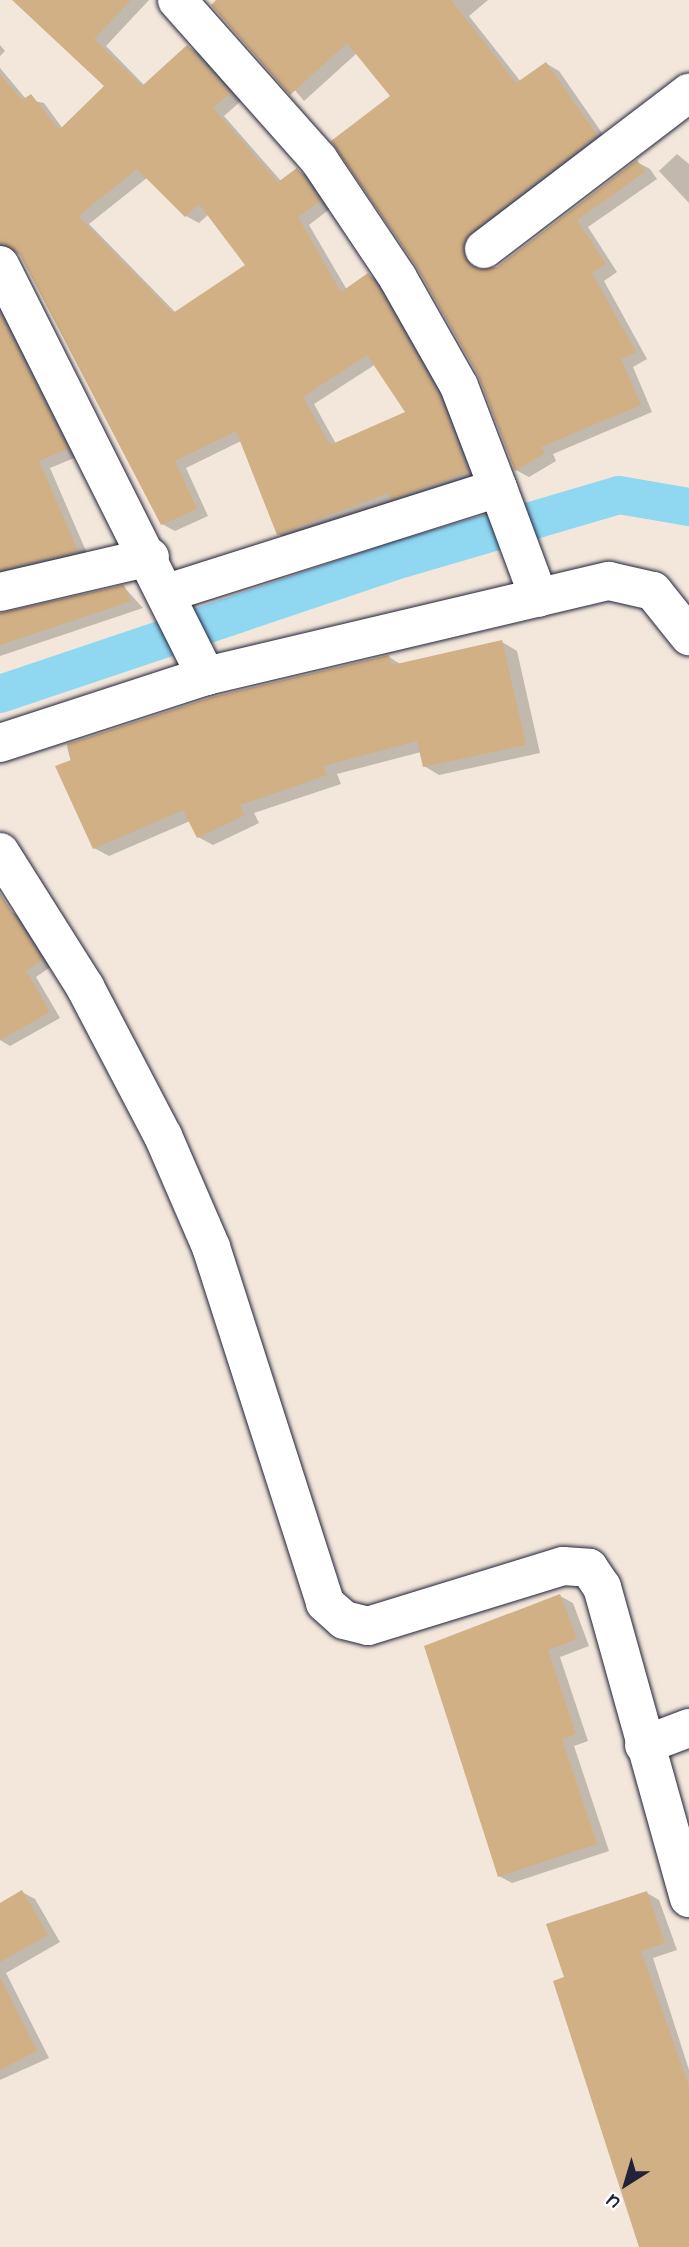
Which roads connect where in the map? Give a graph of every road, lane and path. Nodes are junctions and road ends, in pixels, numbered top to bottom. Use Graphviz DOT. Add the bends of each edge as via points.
graph roads {
  1 [pos="177,0"];
  2 [pos="689,93"];
  3 [pos="484,249"];
  4 [pos="0,265"];
  5 [pos="502,500"];
  6 [pos="150,557"];
  7 [pos="533,581"];
  8 [pos="0,592"];
  9 [pos="173,604"];
  10 [pos="689,636"];
  11 [pos="201,665"];
  12 [pos="0,743"];
  13 [pos="0,852"];
  14 [pos="12,902"];
  15 [pos="689,1728"];
  16 [pos="644,1745"];
  17 [pos="689,1898"];
  1 -- 5 [label="street" via="319,160 398,278 459,386"];
  2 -- 3 [label="street"];
  4 -- 6 [label="street"];
  5 -- 7 [label="street"];
  5 -- 9 [label="street"];
  6 -- 8 [label="street"];
  6 -- 9 [label="street"];
  7 -- 10 [label="street" via="632,582 673,609"];
  7 -- 11 [label="street"];
  9 -- 11 [label="street"];
  11 -- 12 [label="street"];
  13 -- 14 [label="street"];
  14 -- 16 [label="street" via="85,987 163,1136 206,1235 326,1603 344,1620 368,1626 563,1566 589,1568 602,1587"];
  15 -- 16 [label="street"];
  16 -- 17 [label="street"];
}
